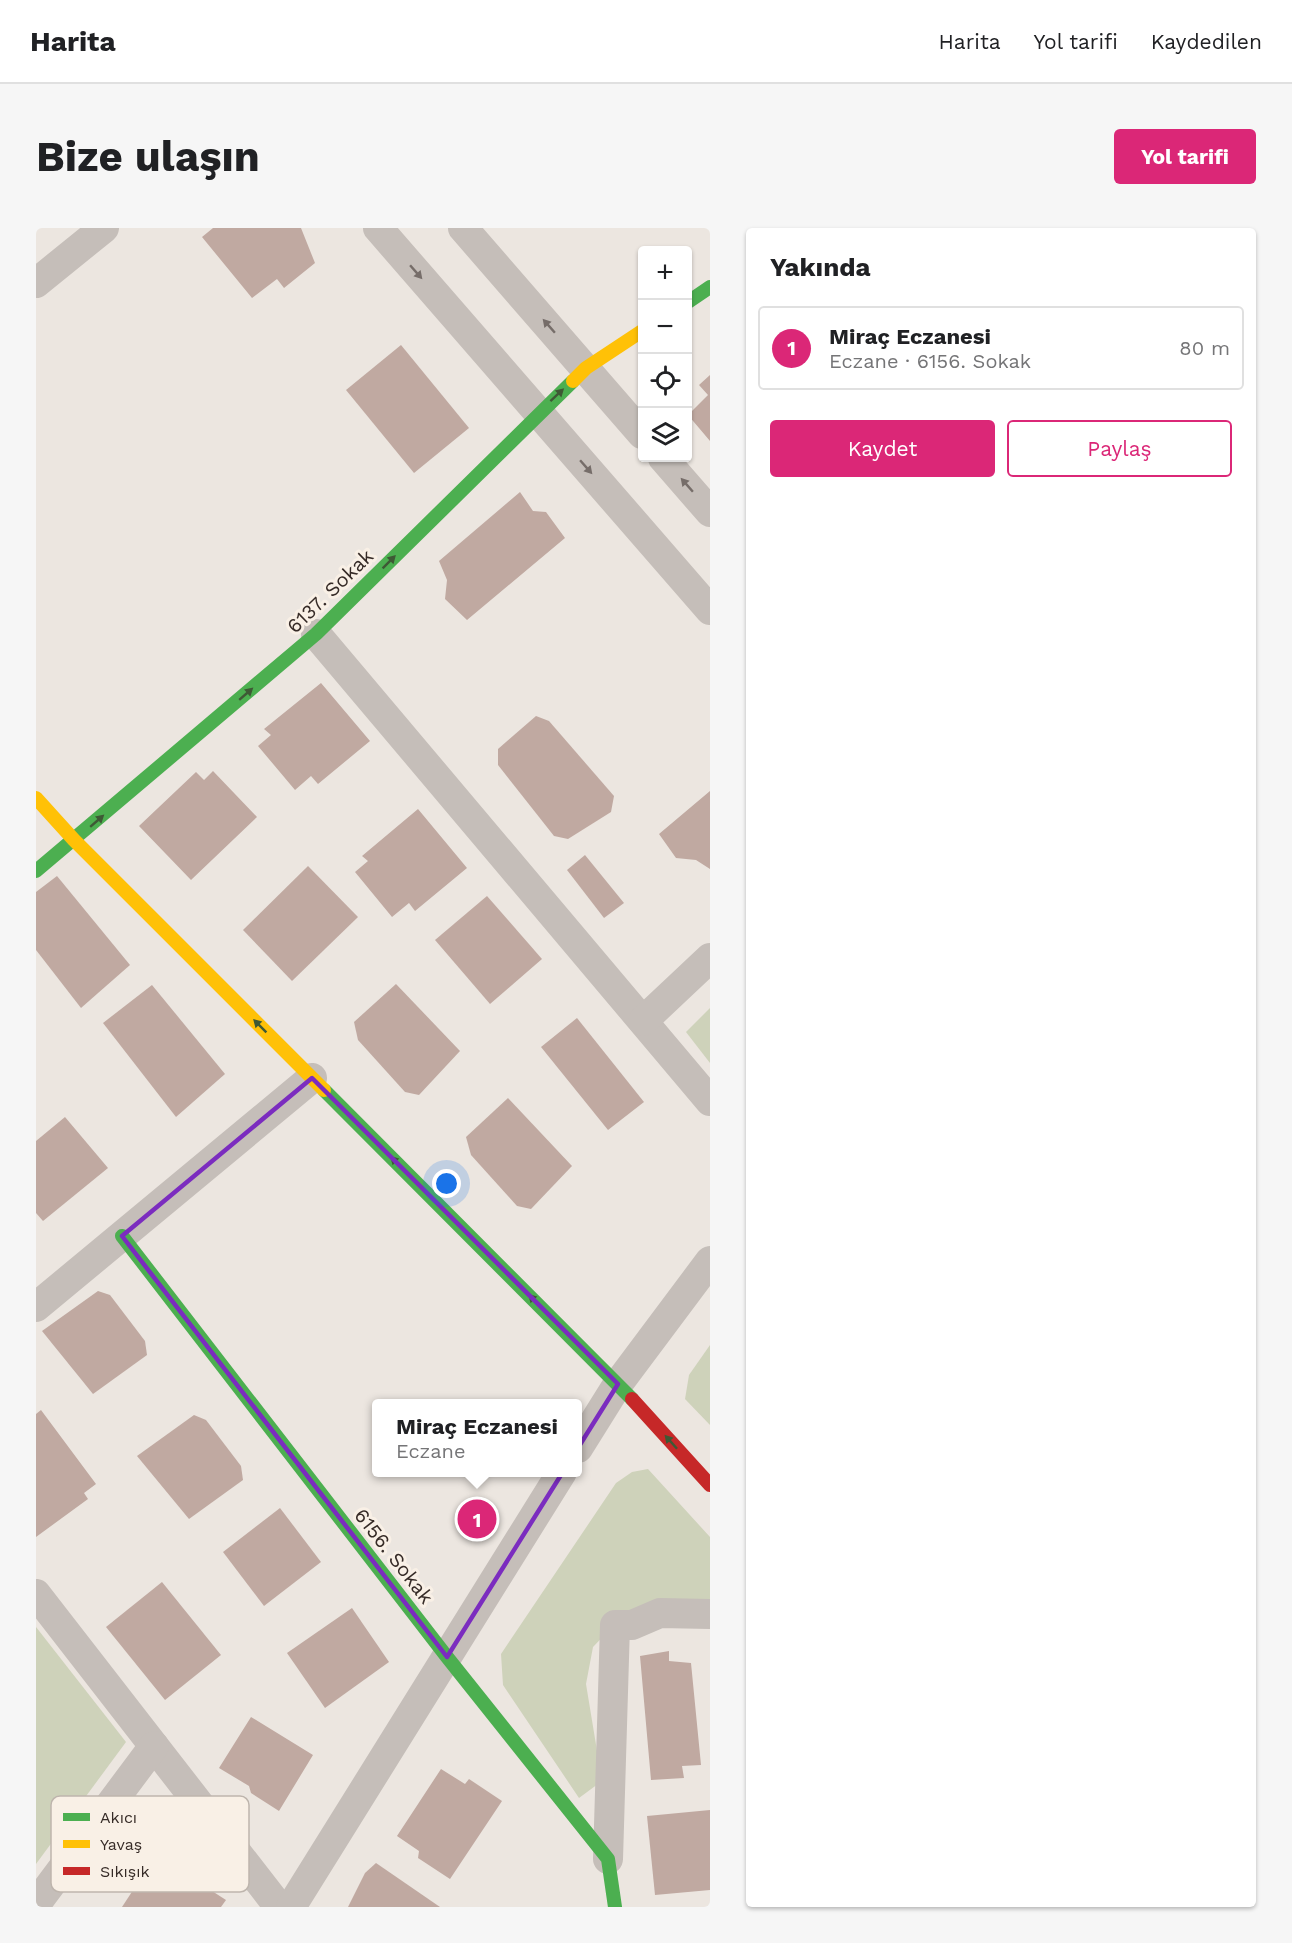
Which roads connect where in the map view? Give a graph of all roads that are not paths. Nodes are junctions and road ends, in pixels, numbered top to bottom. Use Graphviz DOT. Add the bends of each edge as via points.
graph roads {
  1 [pos="104,228"];
  2 [pos="378,228"];
  3 [pos="464,228"];
  4 [pos="36,283"];
  5 [pos="710,287"];
  6 [pos="690,300"];
  7 [pos="638,335"];
  8 [pos="586,368"];
  9 [pos="539,413"];
  10 [pos="638,429"];
  11 [pos="666,462"];
  12 [pos="710,512"];
  13 [pos="710,610"];
  14 [pos="316,634"];
  15 [pos="36,798"];
  16 [pos="74,840"];
  17 [pos="36,871"];
  18 [pos="710,958"];
  19 [pos="643,1021"];
  20 [pos="312,1078"];
  21 [pos="710,1101"];
  22 [pos="122,1236"];
  23 [pos="710,1261"];
  24 [pos="36,1307"];
  25 [pos="618,1384"];
  26 [pos="582,1442"];
  27 [pos="560,1477"];
  28 [pos="710,1485"];
  29 [pos="36,1594"];
  30 [pos="710,1614"];
  31 [pos="447,1657"];
  32 [pos="154,1746"];
  33 [pos="117,1796"];
  34 [pos="193,1796"];
  35 [pos="608,1859"];
  36 [pos="249,1868"];
  37 [pos="51,1884"];
  38 [pos="36,1904"];
  39 [pos="279,1907"];
  40 [pos="291,1907"];
  41 [pos="615,1907"];
  1 -- 4 [label="street"];
  2 -- 9 [label="street, one-way"];
  8 -- 3 [label="street, one-way"];
  5 -- 6 [label="street"];
  7 -- 8 [label="street, 6137. Sokak"];
  9 -- 8 [label="street, 6137. Sokak, one-way"];
  8 -- 10 [label="street"];
  9 -- 13 [label="street, one-way"];
  14 -- 9 [label="street, 6137. Sokak, one-way"];
  12 -- 11 [label="street, one-way"];
  16 -- 14 [label="street, 6137. Sokak, one-way"];
  14 -- 19 [label="street"];
  15 -- 16 [label="street"];
  16 -- 17 [label="street, 6137. Sokak"];
  20 -- 16 [label="street, one-way"];
  18 -- 19 [label="street"];
  19 -- 21 [label="street"];
  20 -- 22 [label="street"];
  25 -- 20 [label="street, one-way"];
  22 -- 24 [label="street"];
  22 -- 31 [label="street, 6156. Sokak"];
  23 -- 25 [label="street"];
  25 -- 26 [label="street"];
  28 -- 25 [label="street, one-way"];
  27 -- 31 [label="street"];
  29 -- 32 [label="street"];
  30 -- 35 [label="street" via="660,1613 632,1625 615,1625"];
  31 -- 35 [label="street, 6156. Sokak"];
  31 -- 40 [label="street"];
  32 -- 33 [label="street"];
  32 -- 34 [label="street"];
  35 -- 41 [label="street"];
  36 -- 39 [label="street"];
  37 -- 38 [label="street"];
}
